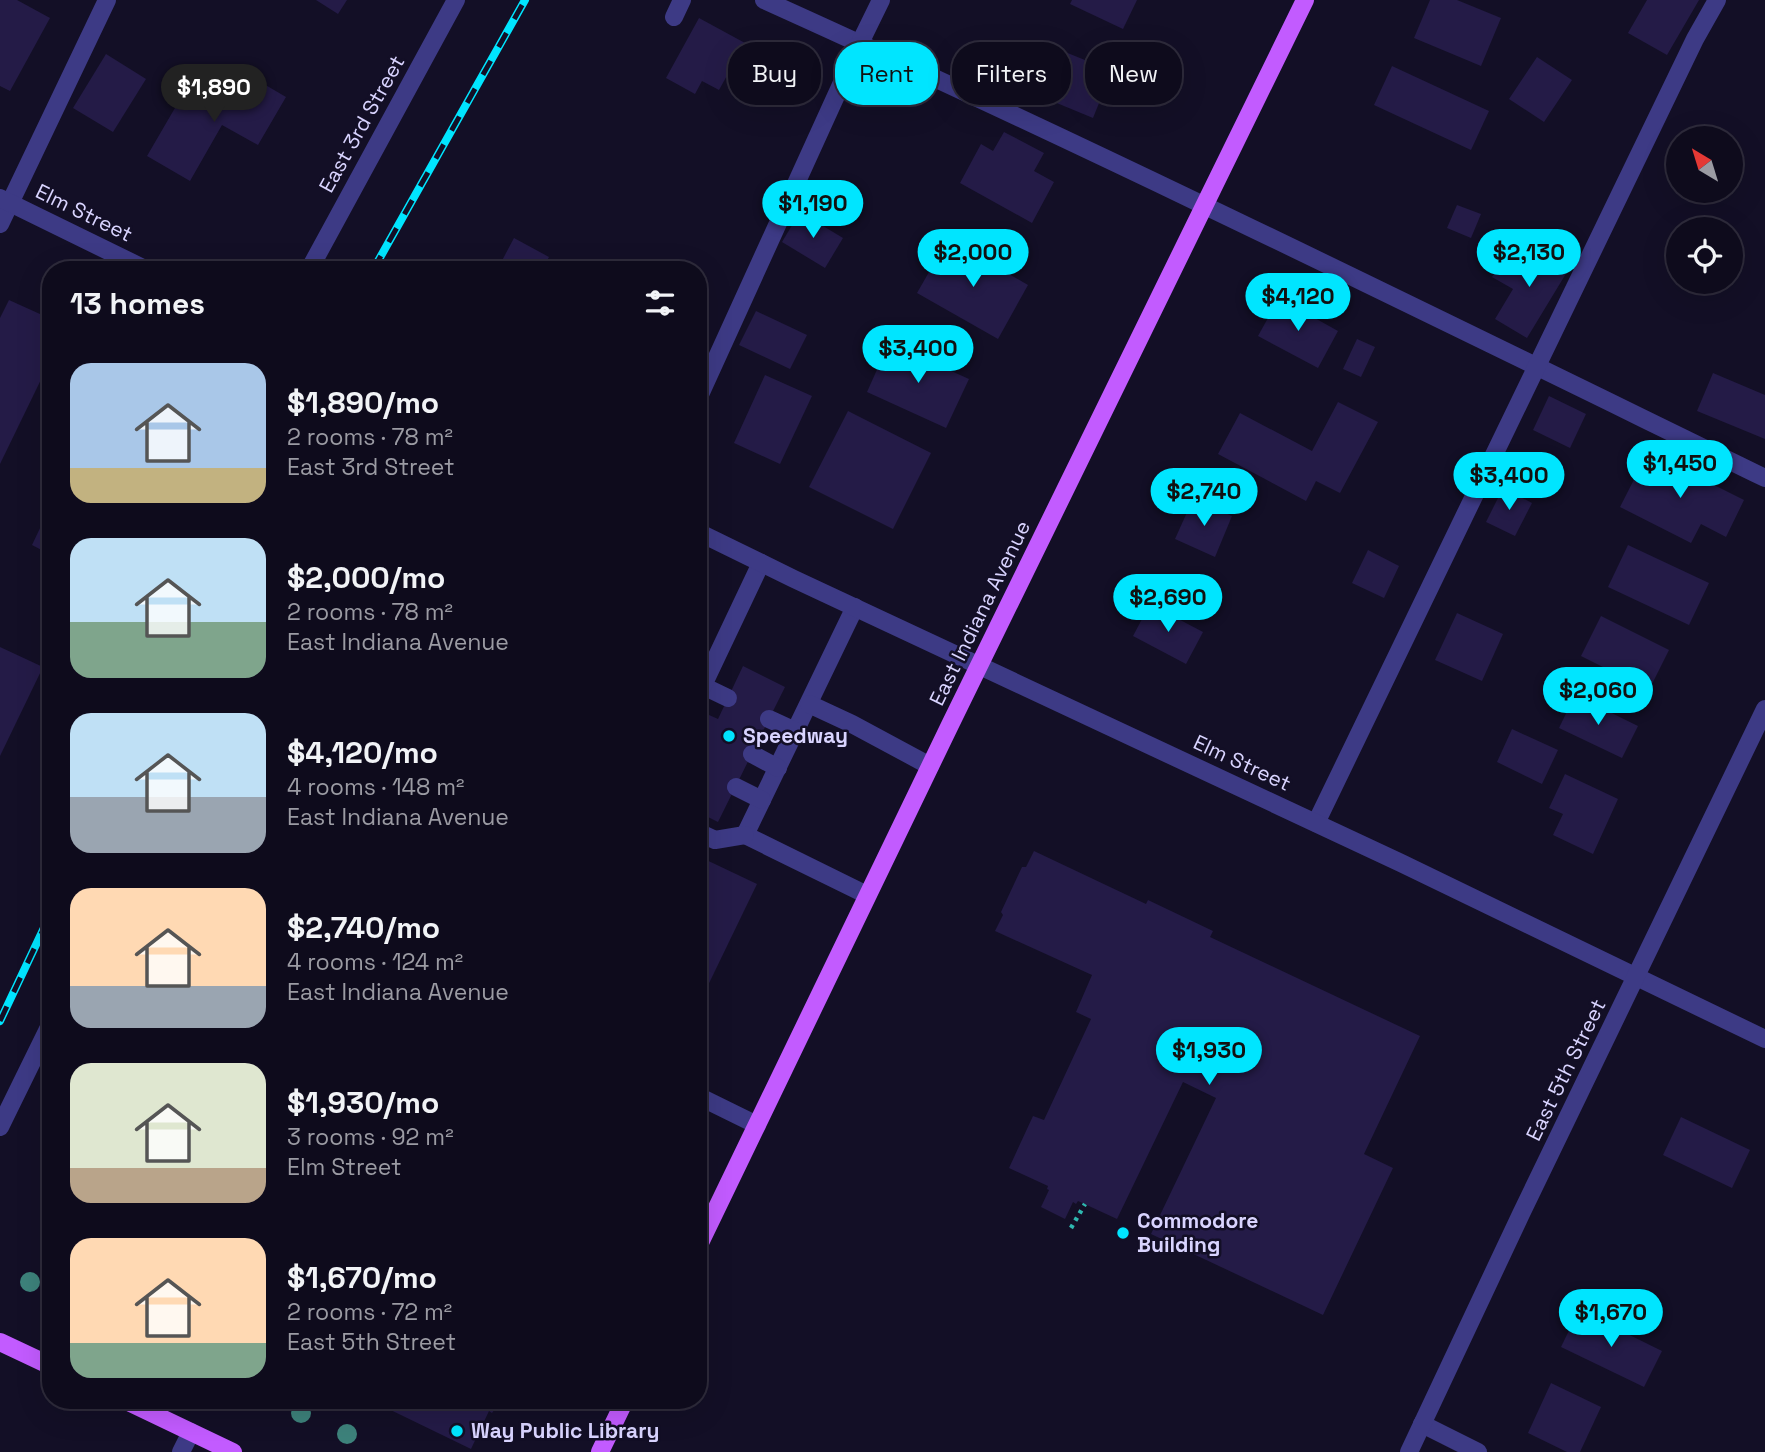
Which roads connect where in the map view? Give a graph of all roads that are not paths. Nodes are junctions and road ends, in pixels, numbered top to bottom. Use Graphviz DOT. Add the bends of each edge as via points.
graph roads {
  1 [pos="107,0"];
  2 [pos="456,0"];
  3 [pos="682,0"];
  4 [pos="764,0"];
  5 [pos="881,0"];
  6 [pos="1305,0"];
  7 [pos="1717,0"];
  8 [pos="674,17"];
  9 [pos="858,42"];
  10 [pos="860,42"];
  11 [pos="938,80"];
  12 [pos="835,98"];
  13 [pos="5,200"];
  14 [pos="1204,206"];
  15 [pos="0,224"];
  16 [pos="129,261"];
  17 [pos="314,261"];
  18 [pos="1536,367"];
  19 [pos="707,379"];
  20 [pos="1765,478"];
  21 [pos="707,536"];
  22 [pos="761,563"];
  23 [pos="855,607"];
  24 [pos="980,665"];
  25 [pos="707,678"];
  26 [pos="707,693"];
  27 [pos="728,698"];
  28 [pos="808,704"];
  29 [pos="1765,709"];
  30 [pos="769,719"];
  31 [pos="795,731"];
  32 [pos="752,754"];
  33 [pos="930,766"];
  34 [pos="778,768"];
  35 [pos="736,787"];
  36 [pos="762,800"];
  37 [pos="1316,823"];
  38 [pos="745,835"];
  39 [pos="707,836"];
  40 [pos="867,895"];
  41 [pos="1636,977"];
  42 [pos="1765,1039"];
  43 [pos="42,1041"];
  44 [pos="707,1100"];
  45 [pos="757,1125"];
  46 [pos="0,1126"];
  47 [pos="707,1228"];
  48 [pos="0,1342"];
  49 [pos="42,1362"];
  50 [pos="143,1409"];
  51 [pos="621,1409"];
  52 [pos="1422,1424"];
  53 [pos="191,1432"];
  54 [pos="181,1452"];
  55 [pos="233,1452"];
  56 [pos="600,1452"];
  57 [pos="1409,1452"];
  58 [pos="1478,1452"];
  1 -- 13 [label="street"];
  2 -- 17 [label="street, East 3rd Street"];
  3 -- 8 [label="street"];
  4 -- 9 [label="street"];
  5 -- 10 [label="street"];
  6 -- 14 [label="main road, East Indiana Avenue"];
  7 -- 18 [label="street"];
  11 -- 14 [label="street"];
  12 -- 19 [label="street"];
  13 -- 15 [label="street"];
  13 -- 16 [label="street, Elm Street"];
  14 -- 18 [label="street"];
  14 -- 24 [label="main road, East Indiana Avenue"];
  18 -- 20 [label="street"];
  18 -- 37 [label="street"];
  21 -- 22 [label="street, Elm Street"];
  22 -- 23 [label="street, Elm Street"];
  22 -- 25 [label="street"];
  23 -- 24 [label="street, Elm Street"];
  23 -- 28 [label="street"];
  24 -- 33 [label="main road, East Indiana Avenue"];
  24 -- 37 [label="street, Elm Street"];
  26 -- 27 [label="street"];
  28 -- 31 [label="street"];
  28 -- 33 [label="street"];
  29 -- 41 [label="street, East 5th Street"];
  30 -- 31 [label="street"];
  31 -- 34 [label="street"];
  32 -- 34 [label="street"];
  33 -- 40 [label="main road, East Indiana Avenue"];
  34 -- 36 [label="street"];
  35 -- 36 [label="street"];
  36 -- 38 [label="street"];
  37 -- 41 [label="street, Elm Street"];
  38 -- 39 [label="street" via="715,840"];
  38 -- 40 [label="street"];
  40 -- 45 [label="main road, East Indiana Avenue"];
  41 -- 42 [label="street, Elm Street"];
  41 -- 52 [label="street, East 5th Street"];
  43 -- 46 [label="street"];
  44 -- 45 [label="street"];
  45 -- 47 [label="main road, East Indiana Avenue"];
  48 -- 49 [label="main road"];
  50 -- 53 [label="main road"];
  51 -- 56 [label="main road"];
  52 -- 57 [label="street, East 5th Street"];
  52 -- 58 [label="street"];
  53 -- 54 [label="street"];
  53 -- 55 [label="main road"];
}
